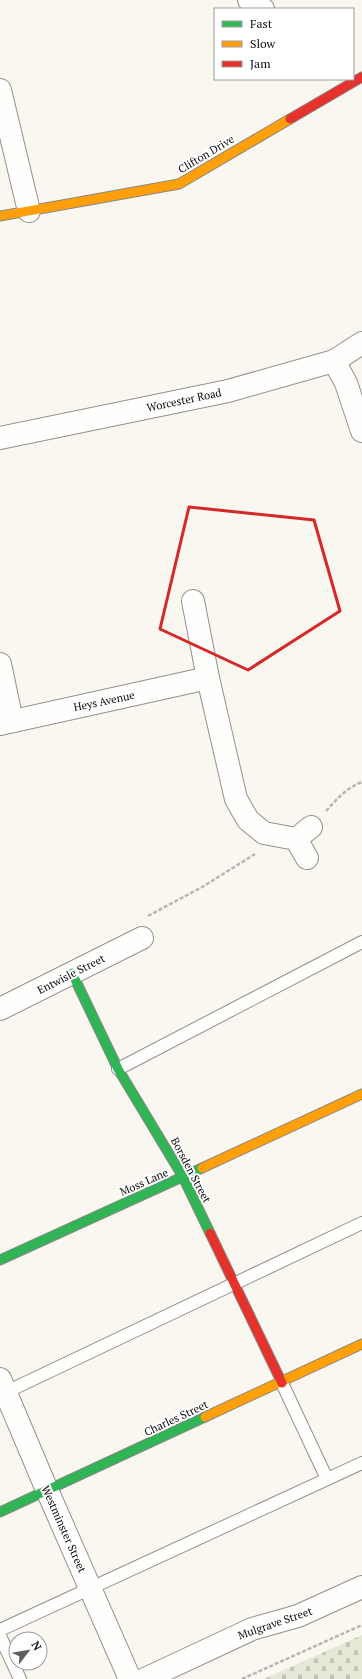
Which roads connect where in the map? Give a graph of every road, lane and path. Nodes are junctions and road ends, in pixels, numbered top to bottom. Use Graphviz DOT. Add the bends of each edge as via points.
graph roads {
  1 [pos="249,0"];
  2 [pos="261,8"];
  3 [pos="352,80"];
  4 [pos="0,90"];
  5 [pos="29,211"];
  6 [pos="0,216"];
  7 [pos="362,343"];
  8 [pos="334,361"];
  9 [pos="362,431"];
  10 [pos="0,438"];
  11 [pos="193,601"];
  12 [pos="0,664"];
  13 [pos="208,678"];
  14 [pos="6,723"];
  15 [pos="362,782"];
  16 [pos="303,833"];
  17 [pos="271,834"];
  18 [pos="307,858"];
  19 [pos="142,938"];
  20 [pos="362,942"];
  21 [pos="72,973"];
  22 [pos="0,1009"];
  23 [pos="118,1069"];
  24 [pos="362,1094"];
  25 [pos="183,1177"];
  26 [pos="362,1223"];
  27 [pos="0,1260"];
  28 [pos="234,1284"];
  29 [pos="362,1344"];
  30 [pos="282,1383"];
  31 [pos="2,1389"];
  32 [pos="362,1463"];
  33 [pos="327,1479"];
  34 [pos="47,1490"];
  35 [pos="0,1512"];
  36 [pos="362,1587"];
  37 [pos="90,1589"];
  38 [pos="362,1625"];
  39 [pos="0,1630"];
  40 [pos="0,1636"];
  41 [pos="20,1679"];
  42 [pos="130,1679"];
  43 [pos="144,1679"];
  44 [pos="242,1679"];
  1 -- 2 [label="street"];
  3 -- 5 [label="street, Clifton Drive" via="179,184"];
  4 -- 5 [label="street"];
  5 -- 6 [label="street, Clifton Drive"];
  7 -- 8 [label="street, Worcester Road"];
  8 -- 9 [label="street" via="346,383"];
  8 -- 10 [label="street, Worcester Road" via="228,391"];
  11 -- 13 [label="street"];
  12 -- 14 [label="street"];
  13 -- 14 [label="street, Heys Avenue"];
  13 -- 17 [label="street" via="236,799 248,820 264,833"];
  15 -- 16 [label="path" via="351,786"];
  16 -- 17 [label="street"];
  16 -- 18 [label="street" via="302,848"];
  17 -- 19 [label="path" via="262,850 145,918"];
  19 -- 21 [label="street, Entwisle Street"];
  20 -- 23 [label="lane"];
  21 -- 22 [label="street, Entwisle Street"];
  21 -- 23 [label="street, Borsden Street"];
  23 -- 25 [label="street, Borsden Street"];
  24 -- 25 [label="street, Moss Lane"];
  25 -- 27 [label="street, Moss Lane"];
  25 -- 28 [label="street, Borsden Street"];
  26 -- 28 [label="lane"];
  28 -- 30 [label="street, Borsden Street"];
  28 -- 31 [label="lane"];
  29 -- 30 [label="street, Charles Street"];
  30 -- 33 [label="lane"];
  30 -- 34 [label="street, Charles Street"];
  31 -- 34 [label="street, Westminster Street"];
  32 -- 33 [label="lane"];
  33 -- 37 [label="lane"];
  34 -- 35 [label="street, Charles Street"];
  34 -- 37 [label="street, Westminster Street"];
  36 -- 43 [label="street, Mulgrave Street" via="298,1616 252,1629"];
  37 -- 39 [label="lane"];
  37 -- 42 [label="street, Westminster Street"];
  38 -- 44 [label="path"];
  40 -- 41 [label="lane"];
}
